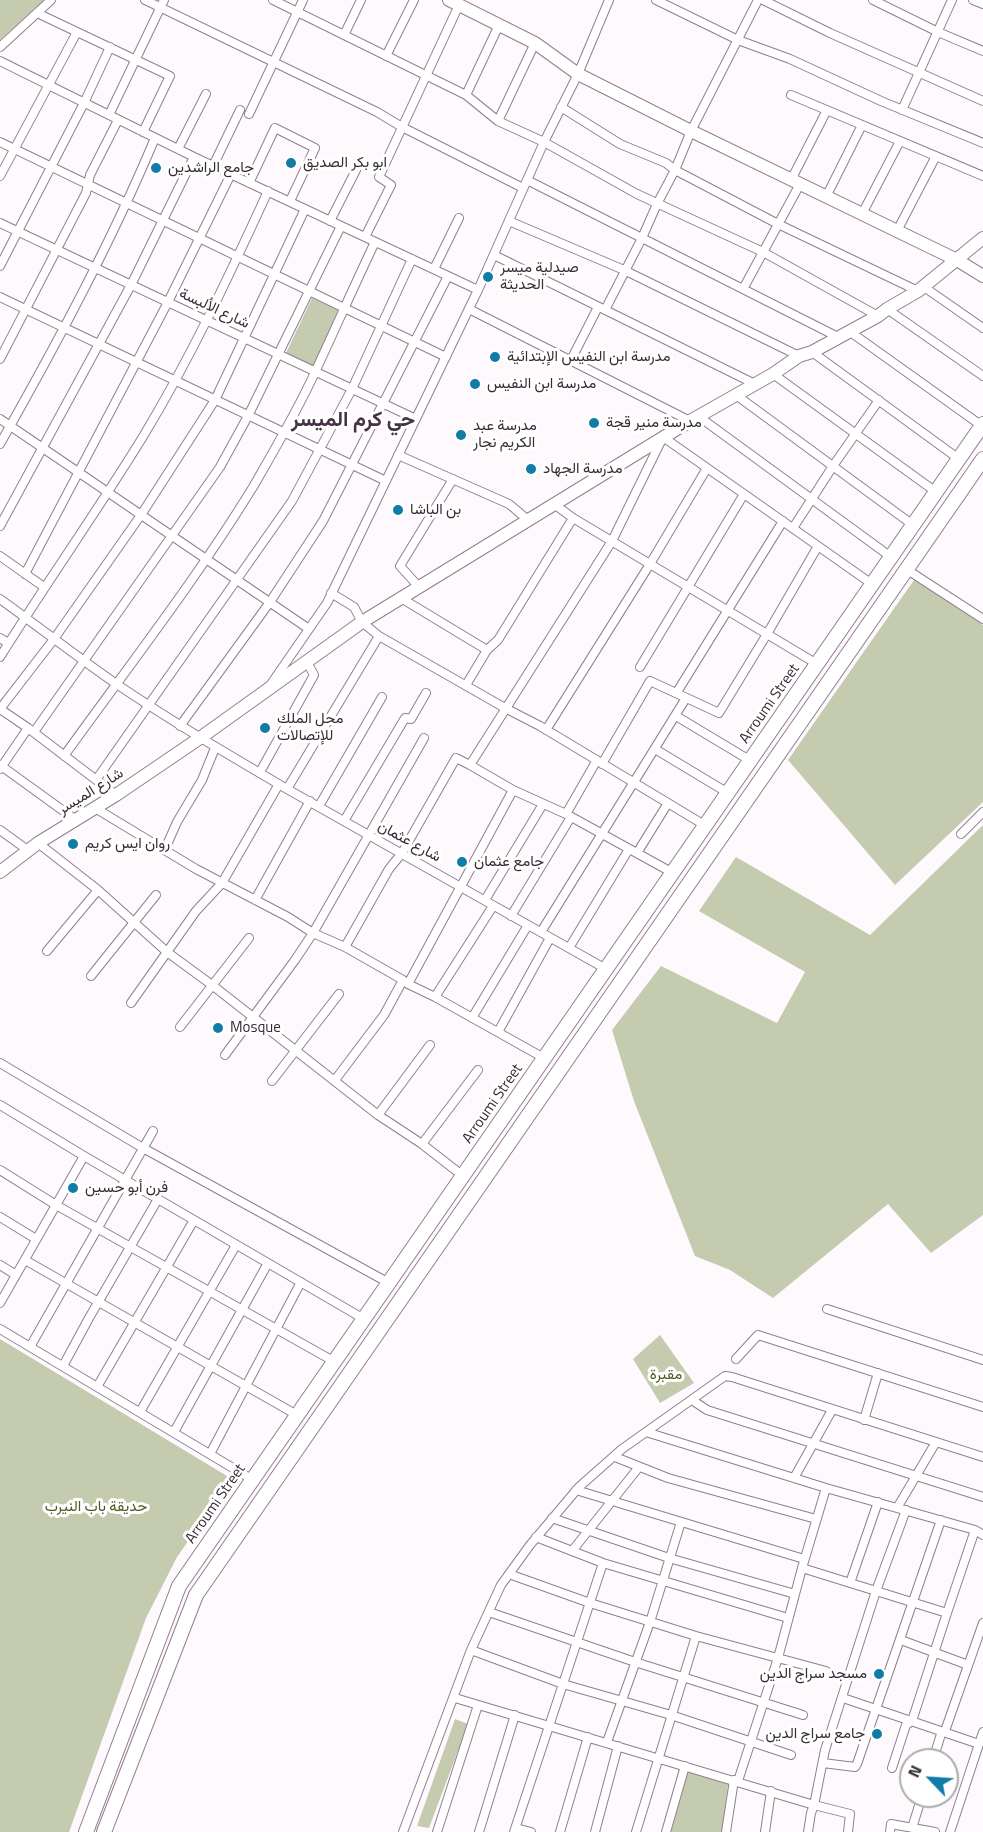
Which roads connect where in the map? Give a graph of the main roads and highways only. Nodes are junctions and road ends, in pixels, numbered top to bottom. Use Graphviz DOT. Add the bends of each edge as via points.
graph roads {
  1 [pos="454,2"];
  2 [pos="983,238"];
  3 [pos="957,260"];
  4 [pos="983,276"];
  5 [pos="982,425"];
  6 [pos="983,459"];
  7 [pos="0,873"];
  8 [pos="86,1832"];
  9 [pos="104,1832"];
  1 -- 3 [label="main road" via="535,43 578,74"];
  2 -- 3 [label="main road, شارع الميسر"];
  3 -- 4 [label="main road"];
  3 -- 7 [label="main road, شارع الميسر" via="921,289 694,418 362,622 200,738"];
  5 -- 8 [label="main road, Arroumi Street" via="179,1586"];
  6 -- 9 [label="main road" via="196,1595"];
}
